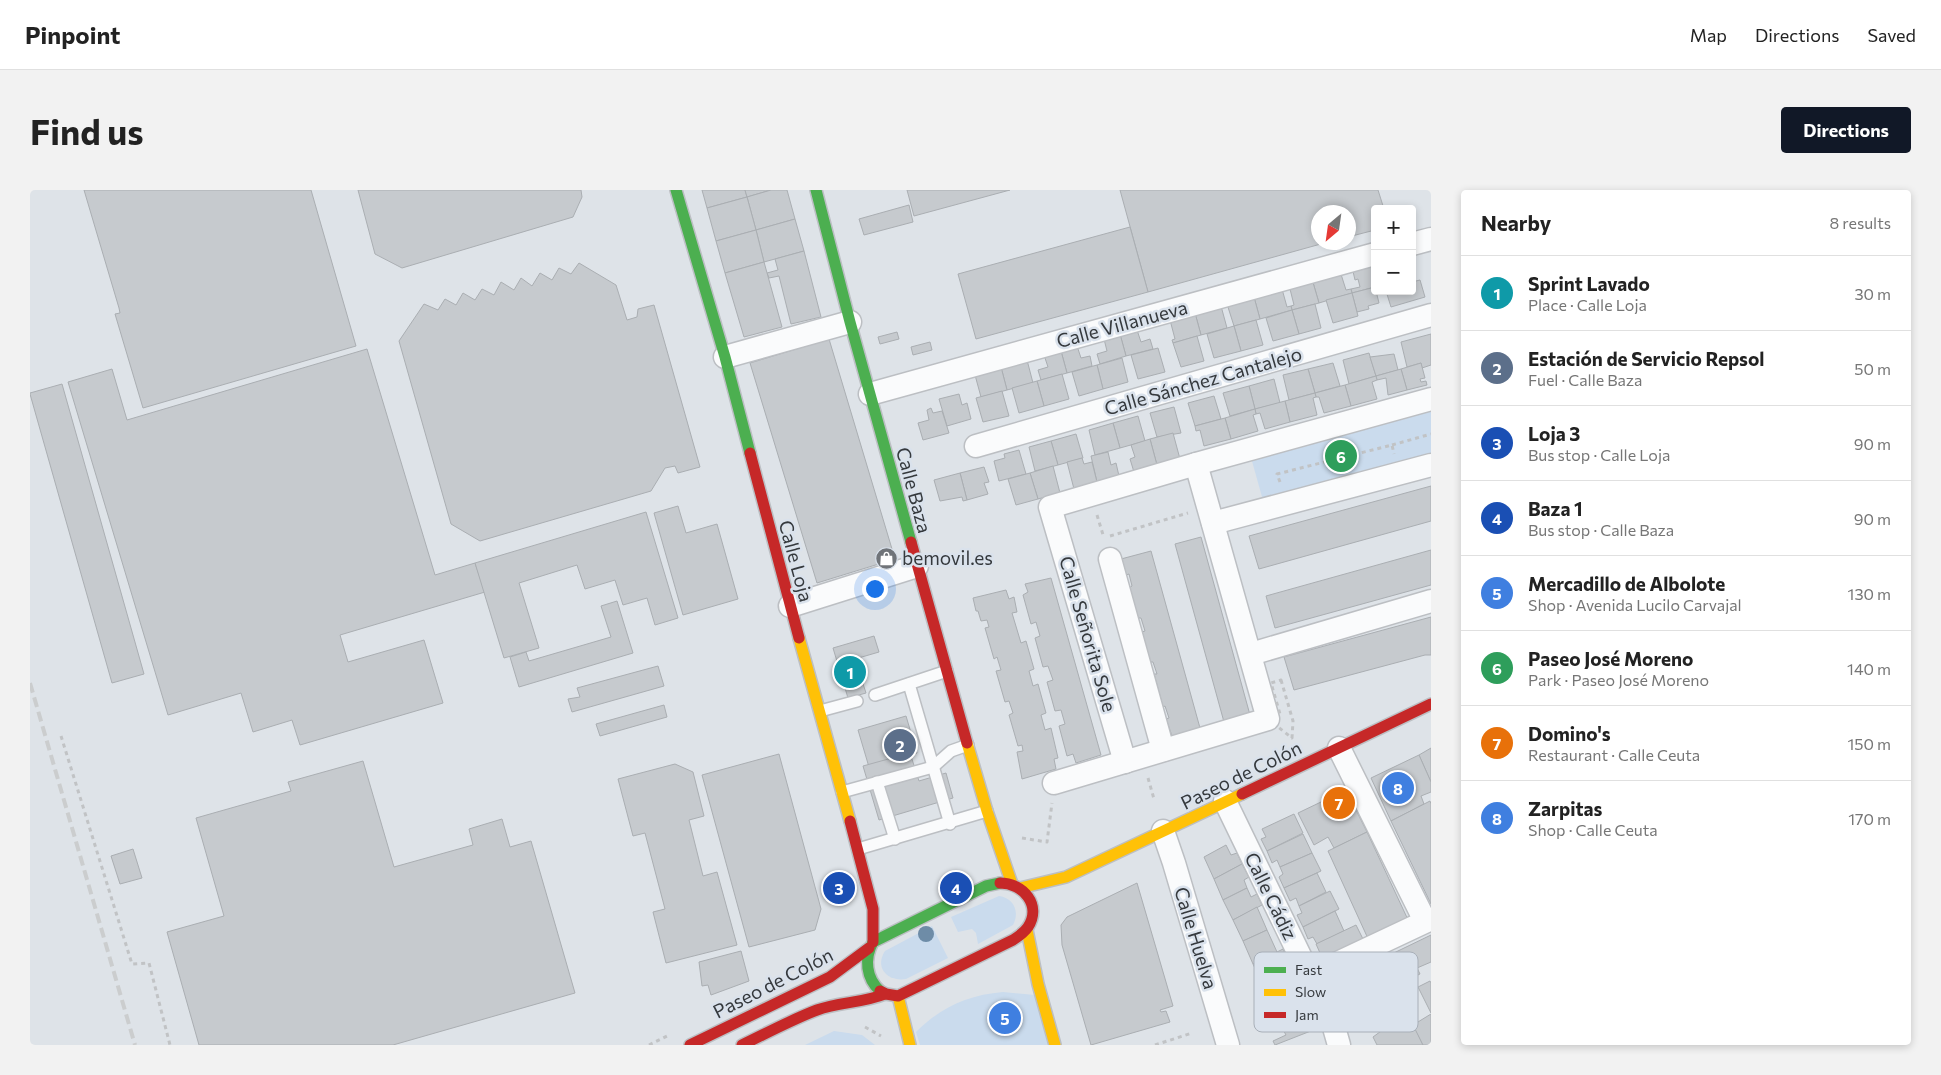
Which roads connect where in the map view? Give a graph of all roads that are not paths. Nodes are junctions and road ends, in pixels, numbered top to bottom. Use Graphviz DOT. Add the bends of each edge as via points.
graph roads {
  1 [pos="676,190"];
  2 [pos="816,190"];
  3 [pos="1431,238"];
  4 [pos="1416,243"];
  5 [pos="1371,255"];
  6 [pos="1431,316"];
  7 [pos="850,322"];
  8 [pos="725,357"];
  9 [pos="870,394"];
  10 [pos="1431,399"];
  11 [pos="976,446"];
  12 [pos="1196,464"];
  13 [pos="1431,465"];
  14 [pos="1211,515"];
  15 [pos="1110,559"];
  16 [pos="917,566"];
  17 [pos="1431,600"];
  18 [pos="790,606"];
  19 [pos="1251,654"];
  20 [pos="947,672"];
  21 [pos="909,684"];
  22 [pos="876,695"];
  23 [pos="857,701"];
  24 [pos="1431,704"];
  25 [pos="820,711"];
  26 [pos="968,745"];
  27 [pos="1339,748"];
  28 [pos="1163,750"];
  29 [pos="1125,762"];
  30 [pos="933,767"];
  31 [pos="877,782"];
  32 [pos="1054,783"];
  33 [pos="842,792"];
  34 [pos="1225,802"];
  35 [pos="987,811"];
  36 [pos="950,824"];
  37 [pos="1163,832"];
  38 [pos="894,839"];
  39 [pos="858,849"];
  40 [pos="1066,877"];
  41 [pos="1016,886"];
  42 [pos="1032,911"];
  43 [pos="1428,920"];
  44 [pos="1027,930"];
  45 [pos="871,945"];
  46 [pos="1298,952"];
  47 [pos="1361,952"];
  48 [pos="885,994"];
  49 [pos="898,996"];
  50 [pos="1335,1032"];
  51 [pos="690,1045"];
  52 [pos="742,1045"];
  53 [pos="910,1045"];
  54 [pos="1055,1045"];
  55 [pos="1228,1045"];
  56 [pos="1339,1045"];
  1 -- 8 [label="street, Calle Loja"];
  2 -- 7 [label="street, Calle Baza"];
  3 -- 4 [label="street"];
  5 -- 9 [label="street, Calle Villanueva"];
  6 -- 11 [label="street, Calle Sánchez Cantalejo"];
  7 -- 8 [label="street"];
  7 -- 9 [label="street, Calle Baza"];
  8 -- 18 [label="street, Calle Loja"];
  9 -- 16 [label="street, Calle Baza"];
  10 -- 12 [label="street"];
  12 -- 14 [label="street"];
  12 -- 29 [label="street, Calle Señorita Sole" via="1050,507"];
  13 -- 14 [label="street" via="1286,504"];
  14 -- 19 [label="street"];
  15 -- 28 [label="street"];
  16 -- 18 [label="street"];
  16 -- 20 [label="street, Calle Baza"];
  17 -- 19 [label="street"];
  18 -- 25 [label="street, Calle Loja"];
  19 -- 28 [label="street" via="1268,719"];
  20 -- 21 [label="lane"];
  20 -- 26 [label="street, Calle Baza"];
  21 -- 22 [label="lane"];
  21 -- 30 [label="lane"];
  23 -- 25 [label="lane"];
  24 -- 27 [label="street, Paseo de Colón"];
  25 -- 33 [label="street, Calle Loja"];
  26 -- 30 [label="lane" via="951,751"];
  26 -- 35 [label="street, Calle Baza"];
  27 -- 34 [label="street, Paseo de Colón"];
  27 -- 43 [label="street"];
  28 -- 29 [label="street"];
  29 -- 32 [label="street"];
  30 -- 31 [label="lane"];
  30 -- 36 [label="lane"];
  31 -- 33 [label="lane"];
  31 -- 38 [label="lane"];
  33 -- 39 [label="street, Calle Loja"];
  34 -- 37 [label="street, Paseo de Colón"];
  34 -- 46 [label="street, Calle Cádiz"];
  35 -- 36 [label="lane"];
  35 -- 41 [label="street, Calle Baza"];
  36 -- 38 [label="lane"];
  37 -- 40 [label="street, Paseo de Colón"];
  37 -- 55 [label="street, Calle Huelva"];
  38 -- 39 [label="lane"];
  39 -- 45 [label="street, Calle Loja" via="873,909"];
  40 -- 41 [label="street, Paseo de Colón"];
  40 -- 42 [label="street, Paseo de Colón"];
  41 -- 42 [label="street, Calle Baza" via="1028,897"];
  41 -- 45 [label="street, Paseo de Colón" via="1000,883 986,886"];
  42 -- 44 [label="street"];
  43 -- 47 [label="street"];
  44 -- 49 [label="street" via="1013,940"];
  44 -- 54 [label="street"];
  45 -- 48 [label="street, Calle Loja" via="867,967 874,985"];
  45 -- 51 [label="street, Paseo de Colón" via="830,978"];
  48 -- 49 [label="street"];
  48 -- 52 [label="street" via="871,1000 817,1010"];
  49 -- 53 [label="street"];
  50 -- 56 [label="street, Calle Cádiz"];
}
